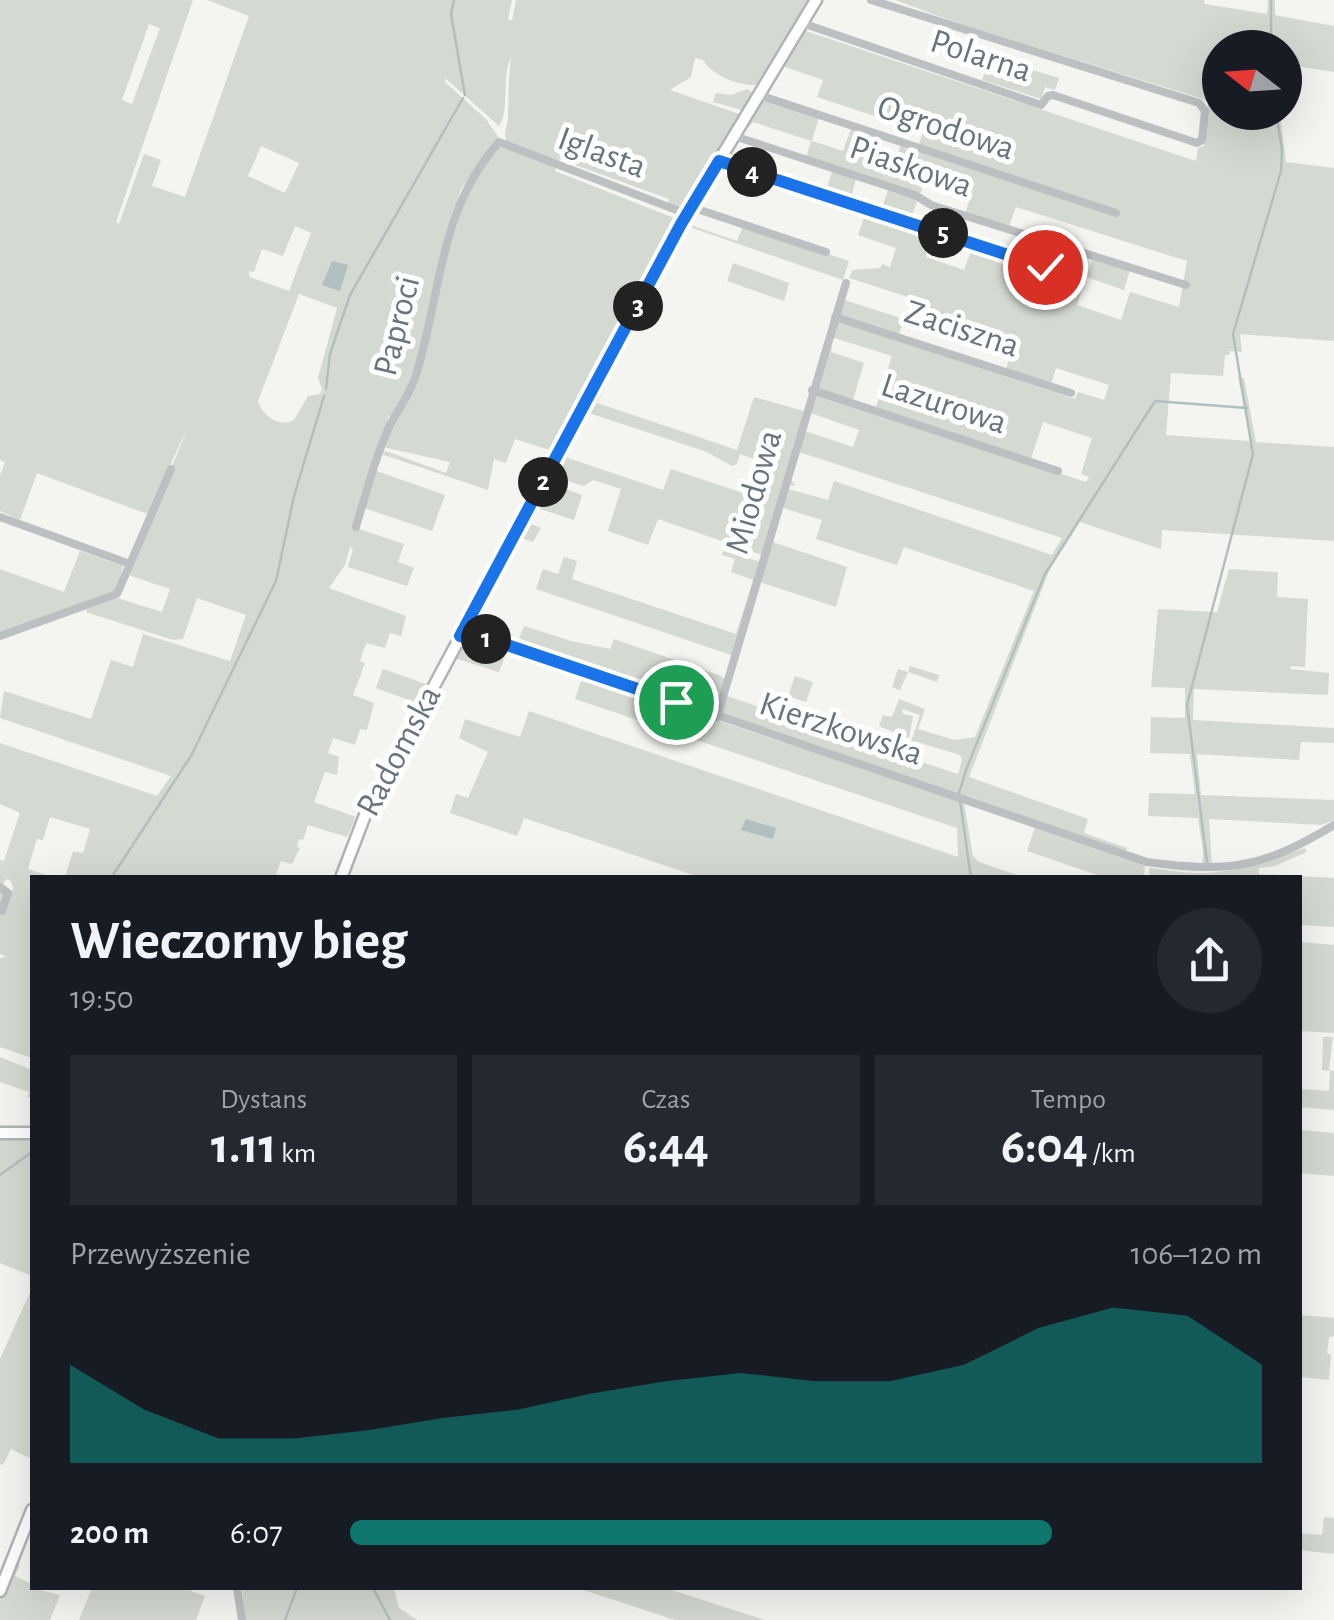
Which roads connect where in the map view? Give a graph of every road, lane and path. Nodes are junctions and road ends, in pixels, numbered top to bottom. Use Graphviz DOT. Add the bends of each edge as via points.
graph roads {
  1 [pos="816,0"];
  2 [pos="871,0"];
  3 [pos="802,23"];
  4 [pos="759,95"];
  5 [pos="734,136"];
  6 [pos="499,142"];
  7 [pos="719,161"];
  8 [pos="689,210"];
  9 [pos="1116,213"];
  10 [pos="826,252"];
  11 [pos="1045,267"];
  12 [pos="846,283"];
  13 [pos="1186,285"];
  14 [pos="835,316"];
  15 [pos="812,390"];
  16 [pos="1071,393"];
  17 [pos="171,469"];
  18 [pos="1058,471"];
  19 [pos="0,517"];
  20 [pos="356,528"];
  21 [pos="130,564"];
  22 [pos="0,636"];
  23 [pos="460,636"];
  24 [pos="718,716"];
  25 [pos="1334,825"];
  26 [pos="342,875"];
  27 [pos="0,887"];
  28 [pos="2,911"];
  29 [pos="0,1133"];
  30 [pos="30,1133"];
  31 [pos="30,1515"];
  32 [pos="237,1590"];
  33 [pos="0,1591"];
  34 [pos="242,1620"];
  1 -- 3 [label="street, Radomska"];
  2 -- 3 [label="street, Polarna" via="1200,103 1202,140 1054,95 1040,105"];
  3 -- 4 [label="street, Radomska"];
  4 -- 5 [label="street, Radomska"];
  4 -- 9 [label="street, Ogrodowa"];
  5 -- 7 [label="street, Radomska"];
  5 -- 13 [label="street, Piaskowa"];
  6 -- 8 [label="street, Iglasta"];
  6 -- 20 [label="street, Paproci" via="462,196 415,380 373,467"];
  7 -- 8 [label="street, Radomska"];
  7 -- 11 [label="street"];
  8 -- 10 [label="street, Iglasta"];
  8 -- 23 [label="street, Radomska"];
  12 -- 14 [label="street, Miodowa"];
  14 -- 15 [label="street, Miodowa"];
  14 -- 16 [label="street, Zaciszna"];
  15 -- 18 [label="street, Lazurowa"];
  15 -- 24 [label="street, Miodowa"];
  17 -- 21 [label="street"];
  19 -- 21 [label="street"];
  21 -- 22 [label="street" via="117,594"];
  23 -- 24 [label="street, Kierzkowska" via="485,638"];
  23 -- 26 [label="street, Radomska" via="358,830"];
  24 -- 25 [label="street, Kierzkowska" via="1147,862 1212,869 1256,862"];
  27 -- 28 [label="street" via="8,893"];
  29 -- 30 [label="street"];
  31 -- 33 [label="street"];
  32 -- 34 [label="street"];
}
